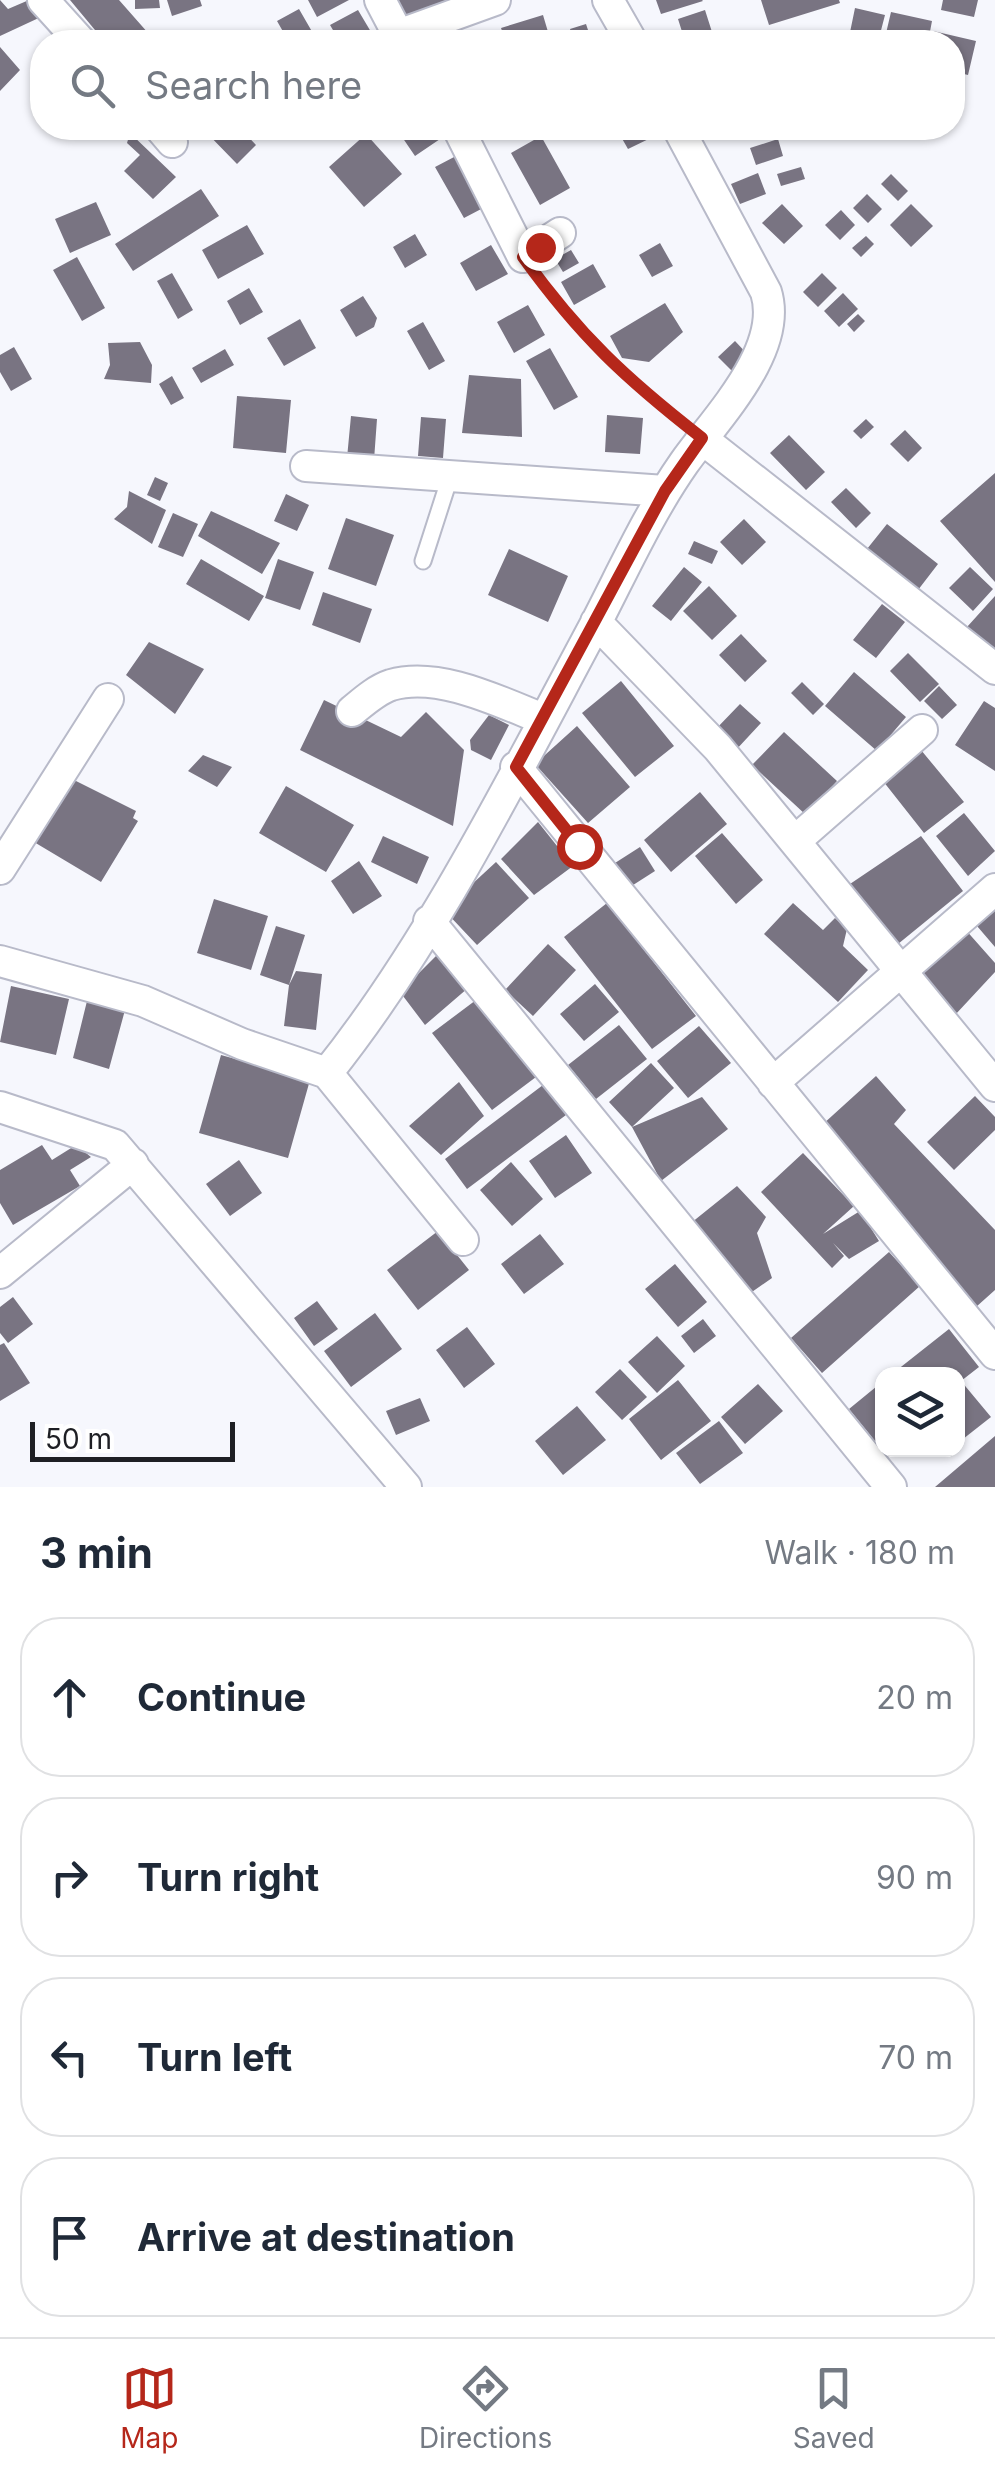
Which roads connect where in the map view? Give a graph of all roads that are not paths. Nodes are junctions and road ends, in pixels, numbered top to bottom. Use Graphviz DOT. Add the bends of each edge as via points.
graph roads {
  1 [pos="42,0"];
  2 [pos="380,0"];
  3 [pos="495,0"];
  4 [pos="608,0"];
  5 [pos="70,30"];
  6 [pos="395,30"];
  7 [pos="422,30"];
  8 [pos="625,30"];
  9 [pos="464,140"];
  10 [pos="684,140"];
  11 [pos="560,233"];
  12 [pos="702,438"];
  13 [pos="306,466"];
  14 [pos="450,477"];
  15 [pos="665,491"];
  16 [pos="424,561"];
  17 [pos="596,622"];
  18 [pos="995,669"];
  19 [pos="108,698"];
  20 [pos="352,712"];
  21 [pos="543,719"];
  22 [pos="922,730"];
  23 [pos="516,767"];
  24 [pos="794,841"];
  25 [pos="0,869"];
  26 [pos="995,889"];
  27 [pos="429,921"];
  28 [pos="0,960"];
  29 [pos="900,968"];
  30 [pos="326,1073"];
  31 [pos="772,1083"];
  32 [pos="995,1086"];
  33 [pos="0,1107"];
  34 [pos="134,1164"];
  35 [pos="463,1240"];
  36 [pos="0,1272"];
  37 [pos="995,1354"];
  38 [pos="406,1487"];
  39 [pos="891,1487"];
  1 -- 5 [label="street"];
  2 -- 6 [label="street"];
  3 -- 7 [label="street"];
  4 -- 8 [label="street"];
  9 -- 11 [label="street" via="523,257"];
  10 -- 12 [label="street" via="771,308 759,356"];
  12 -- 15 [label="street"];
  12 -- 18 [label="street"];
  13 -- 14 [label="street"];
  14 -- 15 [label="street"];
  14 -- 16 [label="lane"];
  15 -- 17 [label="street"];
  17 -- 21 [label="street"];
  17 -- 24 [label="street" via="718,748"];
  19 -- 25 [label="street"];
  20 -- 21 [label="street" via="392,684 428,684 487,696"];
  21 -- 23 [label="street"];
  22 -- 24 [label="street"];
  23 -- 27 [label="street"];
  23 -- 31 [label="street"];
  24 -- 29 [label="street"];
  26 -- 29 [label="street"];
  27 -- 30 [label="street"];
  27 -- 39 [label="street"];
  28 -- 30 [label="street" via="144,1002"];
  29 -- 31 [label="street"];
  29 -- 32 [label="street"];
  30 -- 35 [label="street"];
  31 -- 37 [label="street"];
  33 -- 34 [label="street" via="102,1140"];
  34 -- 36 [label="street"];
  34 -- 38 [label="street"];
}
